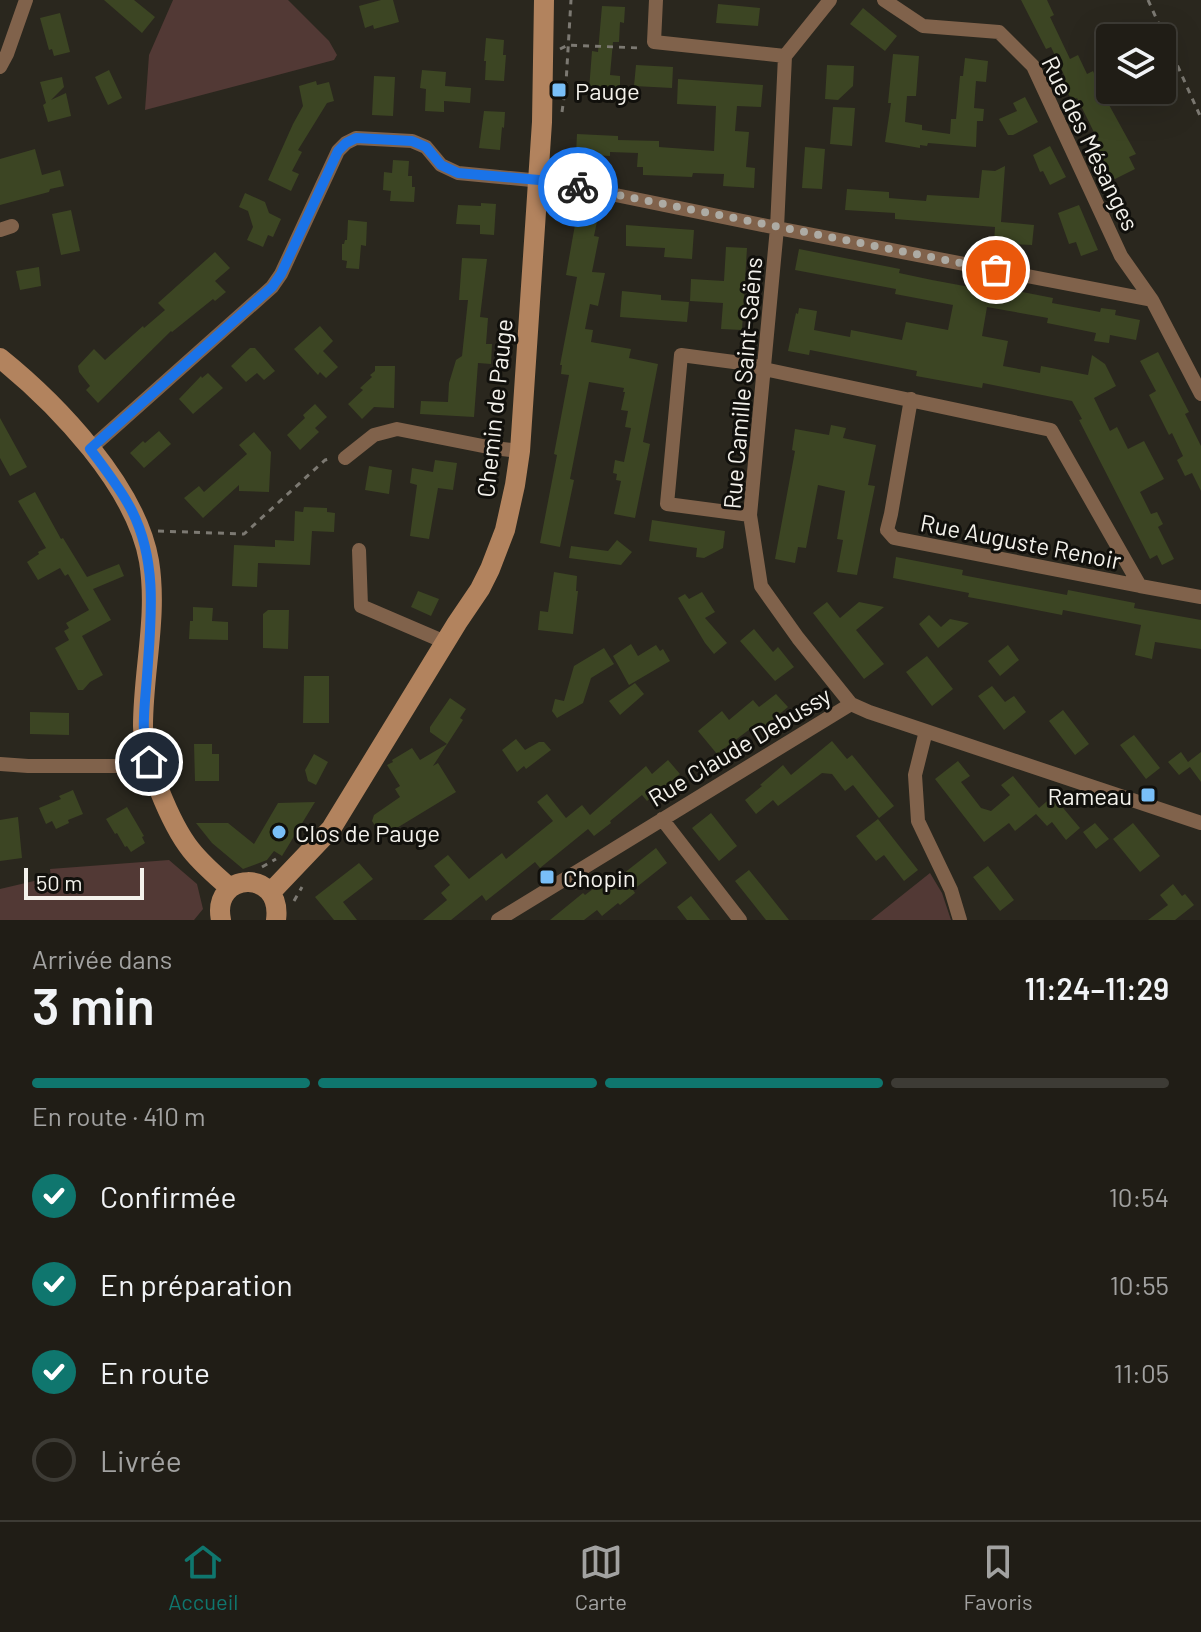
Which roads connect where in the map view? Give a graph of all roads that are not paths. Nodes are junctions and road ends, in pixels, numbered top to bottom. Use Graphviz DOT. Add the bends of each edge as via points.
graph roads {
  1 [pos="26,0"];
  2 [pos="544,0"];
  3 [pos="656,0"];
  4 [pos="830,0"];
  5 [pos="884,0"];
  6 [pos="785,56"];
  7 [pos="0,67"];
  8 [pos="539,180"];
  9 [pos="777,228"];
  10 [pos="1152,300"];
  11 [pos="0,358"];
  12 [pos="764,369"];
  13 [pos="1201,394"];
  14 [pos="911,399"];
  15 [pos="90,449"];
  16 [pos="520,451"];
  17 [pos="345,458"];
  18 [pos="750,515"];
  19 [pos="359,550"];
  20 [pos="1140,586"];
  21 [pos="1201,597"];
  22 [pos="445,642"];
  23 [pos="851,704"];
  24 [pos="926,731"];
  25 [pos="149,762"];
  26 [pos="0,764"];
  27 [pos="662,819"];
  28 [pos="1201,823"];
  29 [pos="237,885"];
  30 [pos="271,892"];
  31 [pos="283,913"];
  32 [pos="221,920"];
  33 [pos="498,920"];
  34 [pos="740,920"];
  35 [pos="960,920"];
  1 -- 7 [label="street"];
  2 -- 8 [label="street, Chemin de Pauge"];
  3 -- 6 [label="street" via="654,42"];
  4 -- 6 [label="street"];
  5 -- 10 [label="street, Rue des Mésanges" via="923,26 999,32 1033,66 1121,256"];
  6 -- 9 [label="street, Rue Camille Saint-Saëns"];
  8 -- 9 [label="street"];
  8 -- 15 [label="street" via="458,173 417,142 351,140 338,151 272,287"];
  8 -- 16 [label="street, Chemin de Pauge"];
  9 -- 10 [label="street"];
  9 -- 12 [label="street, Rue Camille Saint-Saëns"];
  10 -- 13 [label="street, Rue des Mésanges"];
  11 -- 15 [label="street"];
  12 -- 14 [label="street, Rue Auguste Renoir"];
  12 -- 18 [label="street, Rue Camille Saint-Saëns"];
  12 -- 18 [label="street, Rue Auguste Renoir" via="681,355 667,504"];
  14 -- 20 [label="street, Rue Auguste Renoir" via="1051,430"];
  14 -- 20 [label="street, Rue Auguste Renoir" via="887,530 894,538"];
  15 -- 25 [label="street" via="133,513 149,561 152,600 143,724"];
  16 -- 17 [label="street" via="397,429 374,435"];
  16 -- 22 [label="street, Chemin de Pauge" via="498,552"];
  18 -- 23 [label="street, Rue Camille Saint-Saëns" via="761,586"];
  19 -- 22 [label="street" via="361,606"];
  20 -- 21 [label="street, Rue Auguste Renoir"];
  22 -- 30 [label="street, Chemin de Pauge" via="331,829"];
  23 -- 24 [label="street, Rue Claude Debussy"];
  23 -- 27 [label="street, Rue Claude Debussy"];
  24 -- 28 [label="street, Rue Claude Debussy"];
  24 -- 35 [label="street" via="915,775 918,821"];
  25 -- 26 [label="street"];
  25 -- 29 [label="street" via="184,840 209,870"];
  27 -- 33 [label="street, Rue Claude Debussy"];
  27 -- 34 [label="street"];
  29 -- 30 [label="street" via="259,884"];
  29 -- 32 [label="street" via="221,901"];
  30 -- 31 [label="street"];
}
